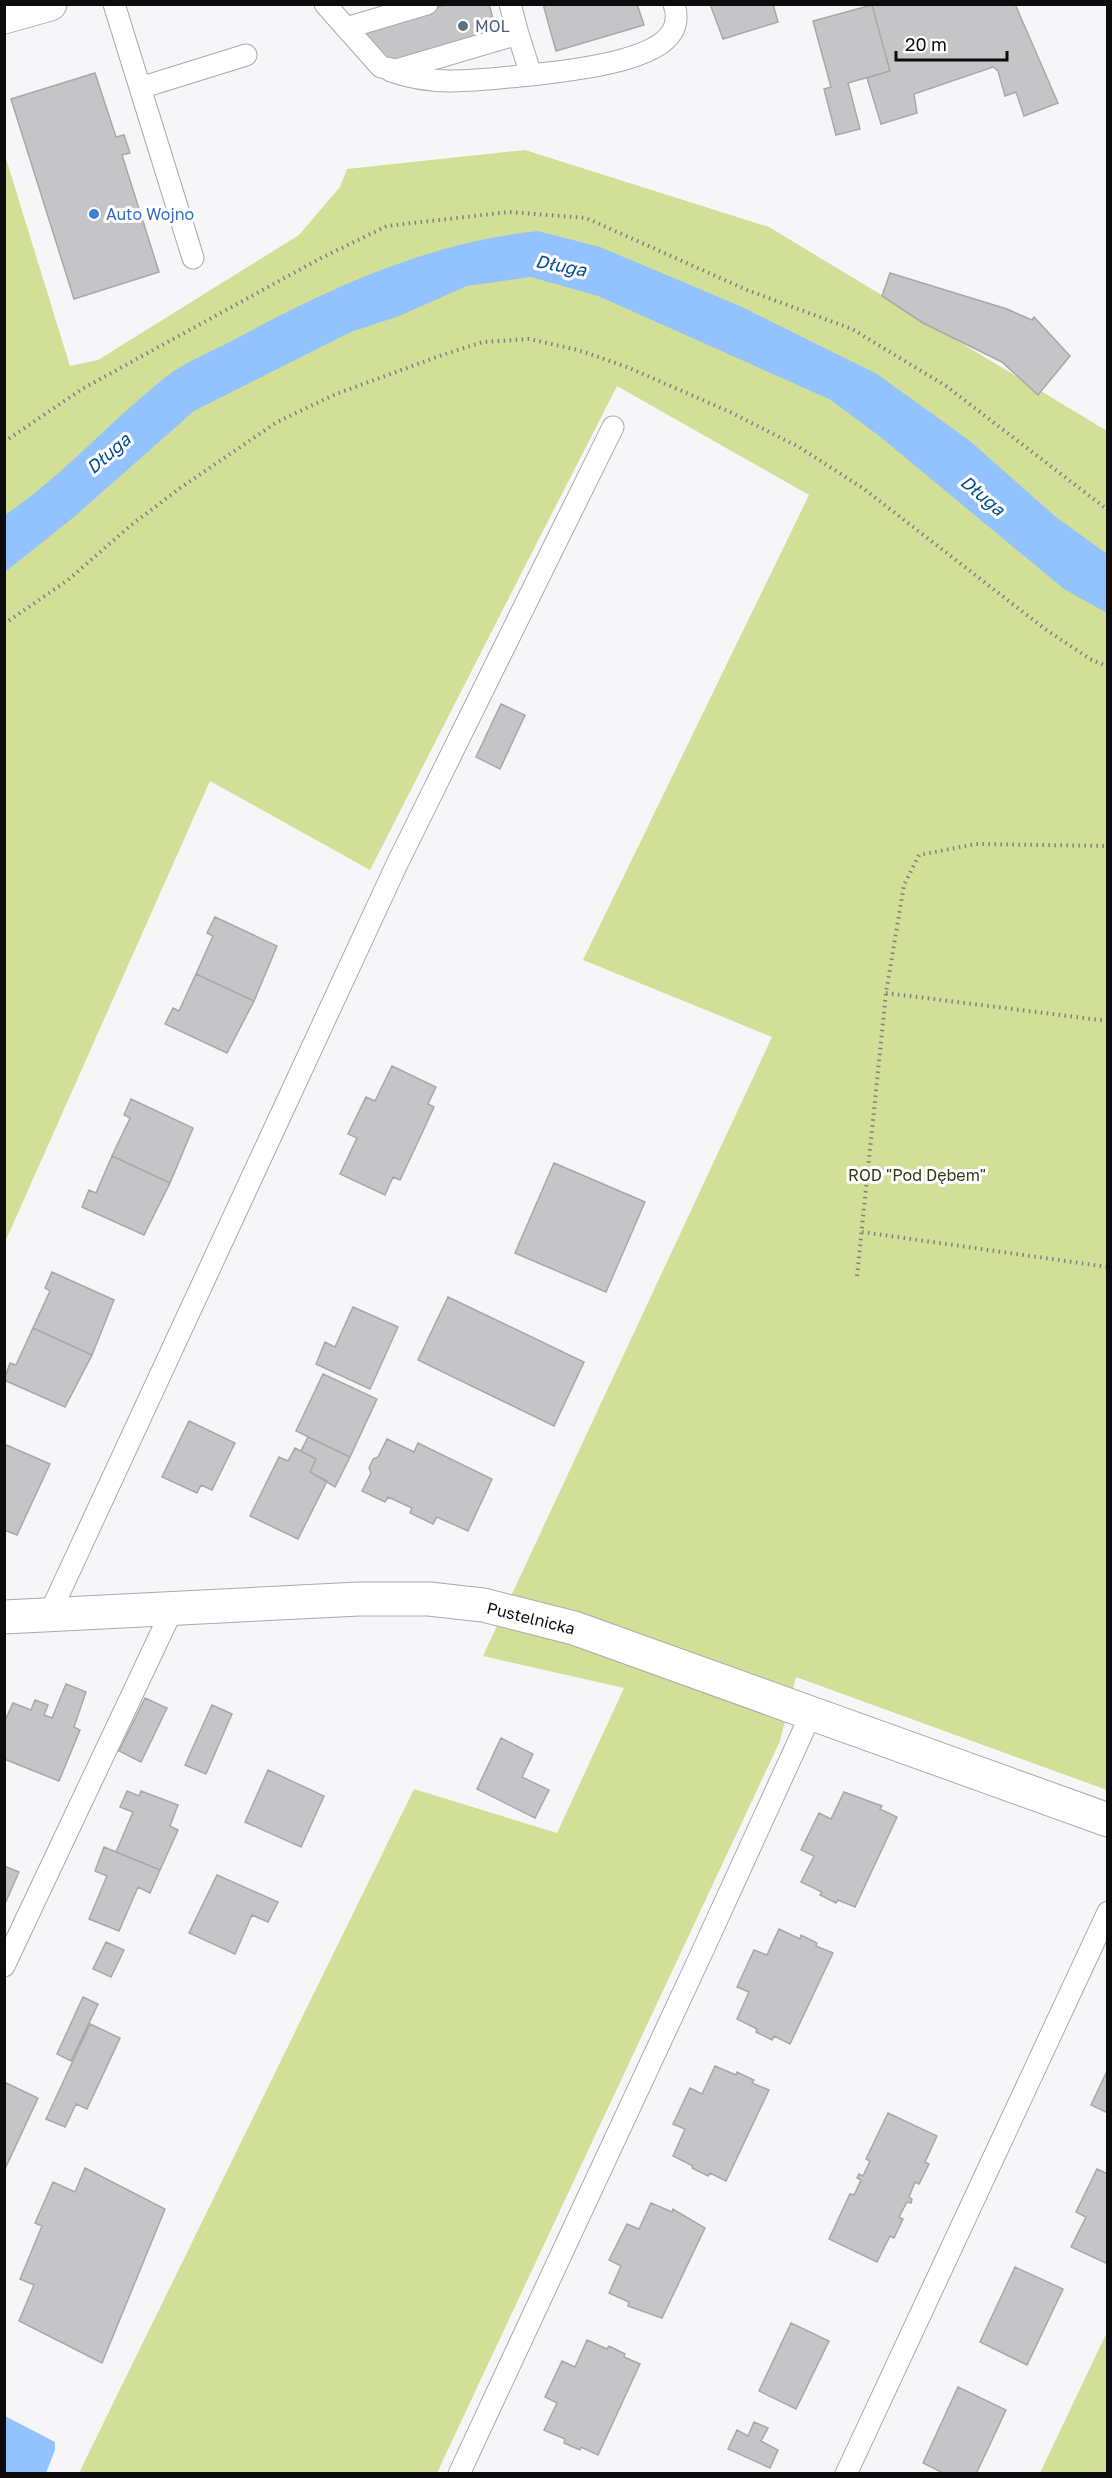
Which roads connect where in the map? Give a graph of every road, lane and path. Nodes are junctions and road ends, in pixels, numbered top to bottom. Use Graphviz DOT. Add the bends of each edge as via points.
graph roads {
  1 [pos="50,4"];
  2 [pos="114,4"];
  3 [pos="325,4"];
  4 [pos="427,4"];
  5 [pos="510,4"];
  6 [pos="674,4"];
  7 [pos="4,17"];
  8 [pos="346,28"];
  9 [pos="518,34"];
  10 [pos="246,54"];
  11 [pos="388,70"];
  12 [pos="531,75"];
  13 [pos="140,88"];
  14 [pos="193,258"];
  15 [pos="613,427"];
  16 [pos="4,442"];
  17 [pos="1107,510"];
  18 [pos="1107,846"];
  19 [pos="886,993"];
  20 [pos="1107,1022"];
  21 [pos="862,1232"];
  22 [pos="1107,1267"];
  23 [pos="857,1276"];
  24 [pos="173,1608"];
  25 [pos="49,1615"];
  26 [pos="4,1617"];
  27 [pos="811,1714"];
  28 [pos="1107,1820"];
  29 [pos="1107,1912"];
  30 [pos="4,1966"];
  31 [pos="459,2474"];
  32 [pos="846,2474"];
  1 -- 7 [label="street"];
  2 -- 13 [label="lane"];
  3 -- 8 [label="lane"];
  4 -- 8 [label="lane"];
  5 -- 9 [label="lane"];
  6 -- 12 [label="lane" via="673,31 662,43 622,60"];
  8 -- 11 [label="lane" via="381,68"];
  9 -- 11 [label="lane"];
  9 -- 12 [label="lane"];
  10 -- 13 [label="lane"];
  11 -- 12 [label="lane" via="429,81"];
  13 -- 14 [label="lane"];
  15 -- 25 [label="lane" via="397,864"];
  16 -- 17 [label="path" via="82,389 387,226 509,212 586,218 747,290 852,329 946,386"];
  18 -- 19 [label="path" via="976,844 919,855 904,885"];
  19 -- 20 [label="path"];
  19 -- 21 [label="path"];
  21 -- 22 [label="path"];
  21 -- 23 [label="path"];
  24 -- 25 [label="street, Pustelnicka"];
  24 -- 27 [label="street, Pustelnicka" via="358,1599 429,1599 483,1605 574,1628"];
  24 -- 30 [label="lane"];
  25 -- 26 [label="street, Pustelnicka"];
  27 -- 28 [label="street, Pustelnicka"];
  27 -- 31 [label="lane"];
  29 -- 32 [label="lane"];
}
